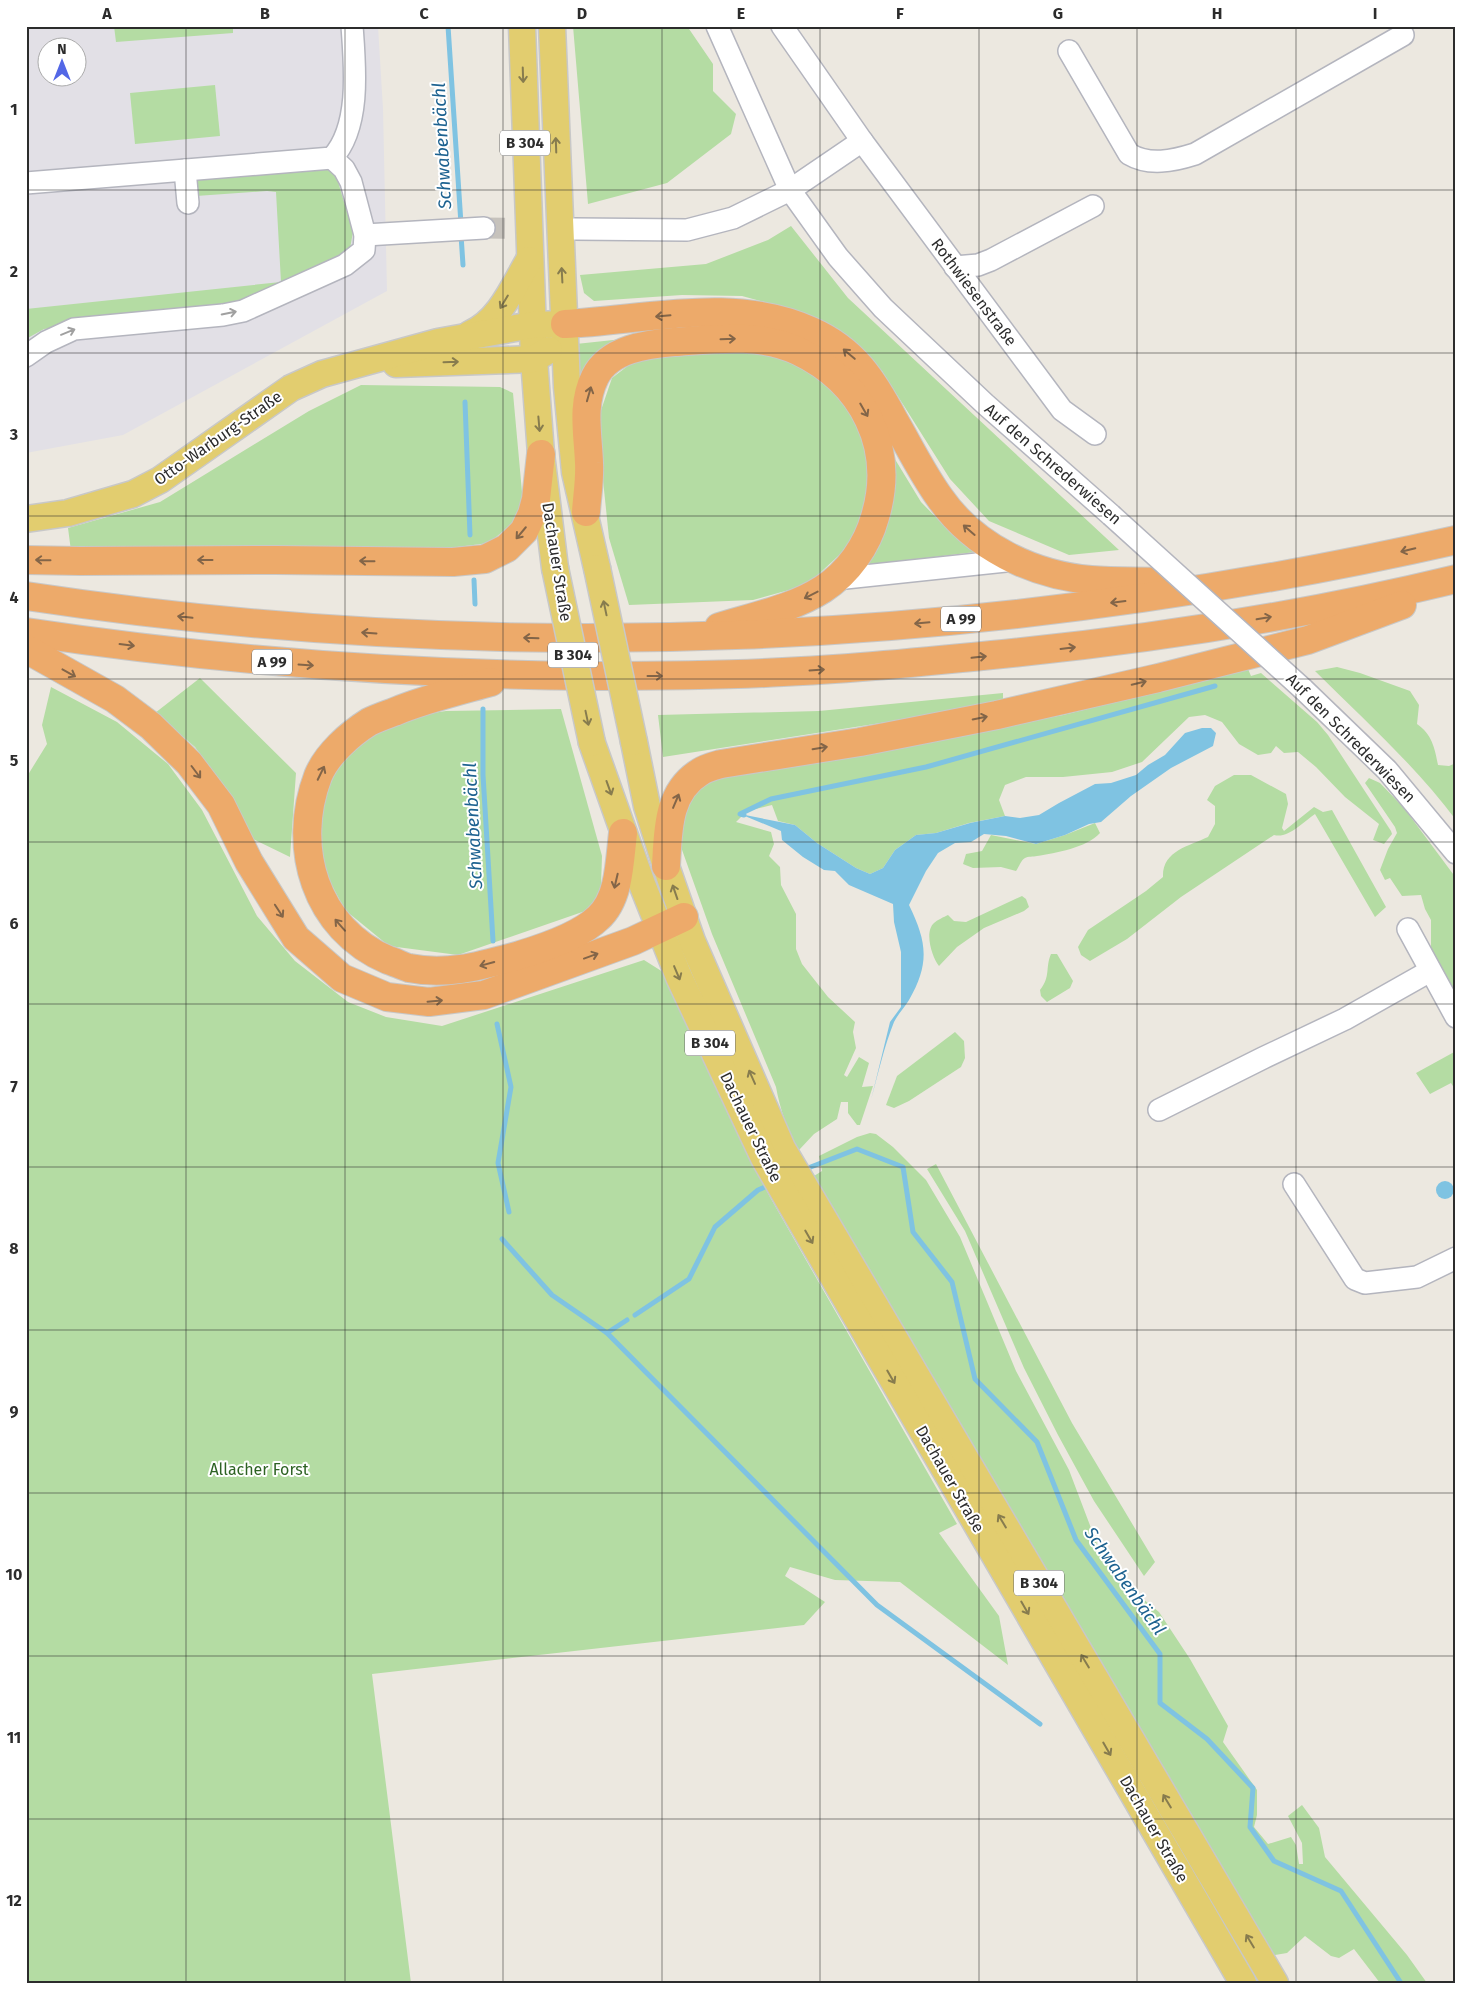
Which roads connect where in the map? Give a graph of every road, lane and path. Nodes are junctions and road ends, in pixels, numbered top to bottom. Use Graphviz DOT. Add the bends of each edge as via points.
graph roads {
  1 [pos="352,26"];
  2 [pos="522,26"];
  3 [pos="552,26"];
  4 [pos="717,26"];
  5 [pos="782,26"];
  6 [pos="1403,35"];
  7 [pos="1069,51"];
  8 [pos="862,141"];
  9 [pos="332,158"];
  10 [pos="185,170"];
  11 [pos="26,183"];
  12 [pos="790,190"];
  13 [pos="188,203"];
  14 [pos="1093,206"];
  15 [pos="484,228"];
  16 [pos="574,229"];
  17 [pos="366,235"];
  18 [pos="529,260"];
  19 [pos="955,267"];
  20 [pos="532,325"];
  21 [pos="565,329"];
  22 [pos="463,337"];
  23 [pos="26,356"];
  24 [pos="534,359"];
  25 [pos="350,366"];
  26 [pos="1095,434"];
  27 [pos="541,454"];
  28 [pos="586,512"];
  29 [pos="26,519"];
  30 [pos="1456,540"];
  31 [pos="26,560"];
  32 [pos="1015,560"];
  33 [pos="836,579"];
  34 [pos="1456,580"];
  35 [pos="1235,584"];
  36 [pos="1456,586"];
  37 [pos="26,596"];
  38 [pos="26,632"];
  39 [pos="685,637"];
  40 [pos="26,650"];
  41 [pos="519,675"];
  42 [pos="624,833"];
  43 [pos="1456,853"];
  44 [pos="666,866"];
  45 [pos="684,917"];
  46 [pos="659,928"];
  47 [pos="1408,929"];
  48 [pos="1430,971"];
  49 [pos="1456,1017"];
  50 [pos="1159,1110"];
  51 [pos="773,1153"];
  52 [pos="1294,1184"];
  53 [pos="794,1189"];
  54 [pos="1456,1258"];
  55 [pos="1243,1983"];
  56 [pos="1275,1983"];
  1 -- 9 [label="street" via="356,84 347,132 341,149"];
  2 -- 18 [label="main road, Dachauer Straße / B 304, one-way"];
  21 -- 3 [label="main road, Dachauer Straße / B 304, one-way"];
  4 -- 12 [label="street, Auf den Schrederwiesen"];
  5 -- 8 [label="street, Rothwiesenstraße"];
  6 -- 7 [label="street" via="1195,154 1164,161 1140,161 1129,154"];
  8 -- 12 [label="street"];
  8 -- 19 [label="street, Rothwiesenstraße"];
  9 -- 10 [label="street"];
  9 -- 17 [label="street" via="344,169 351,182"];
  10 -- 11 [label="street"];
  10 -- 13 [label="street"];
  12 -- 16 [label="street" via="733,218 687,230"];
  12 -- 43 [label="street, Auf den Schrederwiesen, bridge" via="838,257 883,308 984,404 1303,688 1387,770"];
  14 -- 19 [label="street" via="991,260"];
  15 -- 17 [label="street"];
  23 -- 17 [label="street, one-way" via="74,329 243,311 345,265 364,250"];
  18 -- 20 [label="main road, Dachauer Straße / B 304"];
  18 -- 22 [label="main road, one-way" via="499,311 479,330"];
  19 -- 26 [label="street, Rothwiesenstraße" via="1062,410"];
  20 -- 21 [label="main road, Otto-Warburg-Straße"];
  20 -- 22 [label="main road, Otto-Warburg-Straße"];
  20 -- 24 [label="main road, Dachauer Straße / B 304"];
  21 -- 24 [label="main road" via="554,348"];
  21 -- 28 [label="main road, Dachauer Straße / B 304" via="576,472"];
  32 -- 21 [label="highway, one-way" via="992,548 955,517 940,499 884,400 856,360 811,331 759,315 705,312"];
  22 -- 25 [label="main road, Otto-Warburg-Straße"];
  25 -- 24 [label="main road, Otto-Warburg-Straße, one-way"];
  24 -- 27 [label="main road, Dachauer Straße / B 304, one-way"];
  25 -- 29 [label="main road, Otto-Warburg-Straße" via="291,388 183,465 133,494 68,513"];
  27 -- 31 [label="highway, one-way" via="536,499 524,531 507,548 485,559 453,562"];
  27 -- 42 [label="main road, Dachauer Straße / B 304, one-way, bridge" via="554,568 592,743"];
  28 -- 33 [label="highway, one-way" via="590,465 586,404 596,376 604,365 627,350 661,343 728,338 781,344 819,362 840,378 866,412 879,445 881,486 872,528 851,564"];
  44 -- 28 [label="main road, Dachauer Straße / B 304, one-way, bridge" via="647,806"];
  30 -- 35 [label="highway, A 99, one-way"];
  32 -- 33 [label="street"];
  32 -- 35 [label="highway" via="1042,570 1091,580"];
  33 -- 39 [label="highway, one-way" via="793,604"];
  41 -- 34 [label="highway, A 99, one-way" via="780,673 1038,651 1173,634"];
  35 -- 39 [label="highway, A 99, one-way" via="1018,614 881,627"];
  44 -- 36 [label="highway, one-way" via="672,810 682,787 700,771 721,764 997,715 1158,678 1308,640"];
  39 -- 37 [label="highway, A 99, one-way" via="542,639 389,634 183,617"];
  38 -- 41 [label="highway, A 99, one-way" via="293,664"];
  40 -- 46 [label="highway, one-way" via="114,699 151,726 189,763 221,805 250,862 296,938 342,978 387,997 412,1000 429,1002 484,995 633,941"];
  42 -- 41 [label="highway, one-way" via="616,886 599,918 585,929 537,950 468,969 436,972 408,968 371,952 350,937 331,914 314,885 306,834 318,775 330,756 370,722 405,707"];
  42 -- 46 [label="main road, Dachauer Straße / B 304"];
  45 -- 44 [label="main road, Dachauer Straße / B 304, one-way"];
  45 -- 46 [label="highway"];
  51 -- 45 [label="main road, Dachauer Straße / B 304, one-way"];
  46 -- 51 [label="main road, Dachauer Straße / B 304, one-way" via="679,977"];
  47 -- 48 [label="street"];
  48 -- 49 [label="street"];
  48 -- 50 [label="street" via="1345,1019"];
  51 -- 53 [label="main road, Dachauer Straße / B 304"];
  52 -- 54 [label="street" via="1355,1279 1365,1283 1417,1277"];
  53 -- 55 [label="main road, Dachauer Straße / B 304, one-way"];
  56 -- 53 [label="main road, Dachauer Straße / B 304, one-way"];
}
